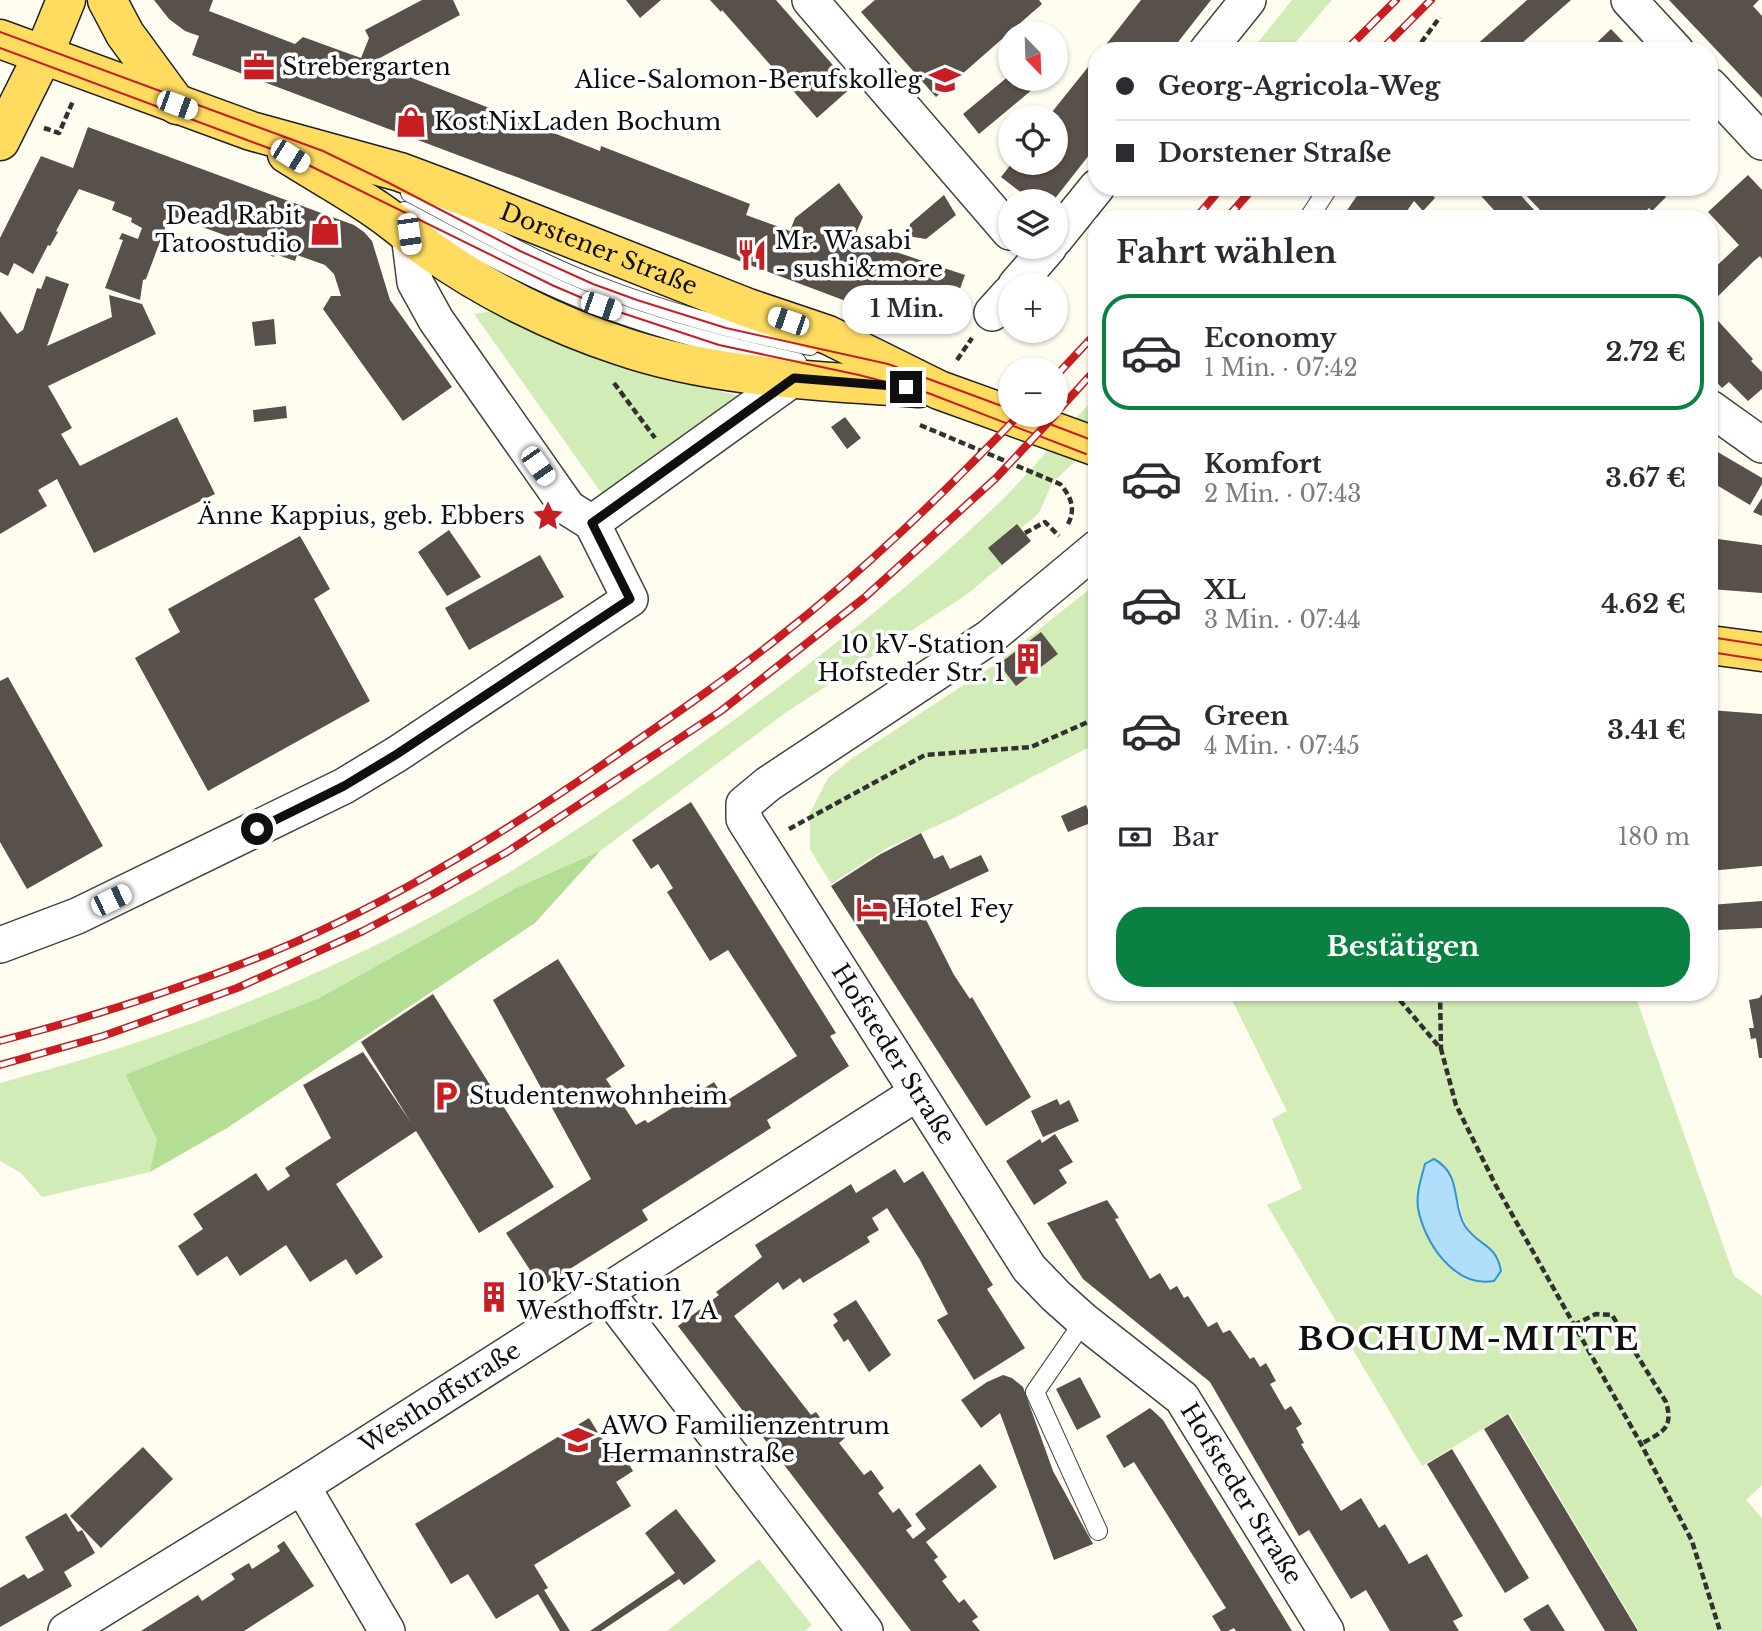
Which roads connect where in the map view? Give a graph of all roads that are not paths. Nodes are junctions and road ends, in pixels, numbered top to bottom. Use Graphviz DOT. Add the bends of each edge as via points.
graph roads {
  1 [pos="66,0"];
  2 [pos="107,0"];
  3 [pos="810,0"];
  4 [pos="1248,0"];
  5 [pos="1629,0"];
  6 [pos="0,39"];
  7 [pos="1214,42"];
  8 [pos="1668,42"];
  9 [pos="43,55"];
  10 [pos="1718,95"];
  11 [pos="177,105"];
  12 [pos="0,141"];
  13 [pos="1762,142"];
  14 [pos="306,154"];
  15 [pos="1089,196"];
  16 [pos="998,218"];
  17 [pos="1068,220"];
  18 [pos="409,234"];
  19 [pos="794,378"];
  20 [pos="911,391"];
  21 [pos="1718,414"];
  22 [pos="1088,444"];
  23 [pos="1762,445"];
  24 [pos="592,523"];
  25 [pos="1078,550"];
  26 [pos="1718,646"];
  27 [pos="1762,652"];
  28 [pos="1,942"];
  29 [pos="917,1093"];
  30 [pos="606,1292"];
  31 [pos="1084,1321"];
  32 [pos="302,1486"];
  33 [pos="1098,1531"];
  34 [pos="66,1631"];
  35 [pos="387,1631"];
  36 [pos="865,1631"];
  37 [pos="1326,1631"];
  1 -- 9 [label="main road"];
  2 -- 11 [label="main road" via="131,43"];
  3 -- 16 [label="street"];
  4 -- 7 [label="street"];
  5 -- 8 [label="street"];
  6 -- 9 [label="main road, Dorstener Straße"];
  9 -- 11 [label="main road, Dorstener Straße"];
  9 -- 12 [label="main road"];
  10 -- 13 [label="street"];
  11 -- 14 [label="main road, Dorstener Straße"];
  14 -- 18 [label="main road, Dorstener Straße"];
  14 -- 20 [label="lane" via="530,275 601,306 719,345"];
  14 -- 20 [label="main road, Dorstener Straße" via="400,172 828,335"];
  15 -- 17 [label="street"];
  18 -- 19 [label="main road, Dorstener Straße" via="508,297 621,346 686,363"];
  18 -- 24 [label="street" via="415,282 436,320 568,508"];
  19 -- 20 [label="main road, Dorstener Straße"];
  19 -- 24 [label="street"];
  20 -- 22 [label="main road, Dorstener Straße"];
  21 -- 23 [label="street"];
  24 -- 28 [label="street" via="630,599 344,786 77,916"];
  25 -- 29 [label="street, Hofsteder Straße" via="990,637 744,804 744,819"];
  26 -- 27 [label="main road"];
  29 -- 30 [label="street, Westhoffstraße"];
  29 -- 31 [label="street, Hofsteder Straße" via="1029,1268"];
  30 -- 32 [label="street, Westhoffstraße"];
  30 -- 36 [label="street"];
  31 -- 33 [label="lane" via="1035,1392"];
  31 -- 37 [label="street, Hofsteder Straße" via="1182,1398"];
  32 -- 34 [label="street, Westhoffstraße"];
  32 -- 35 [label="street"];
}
